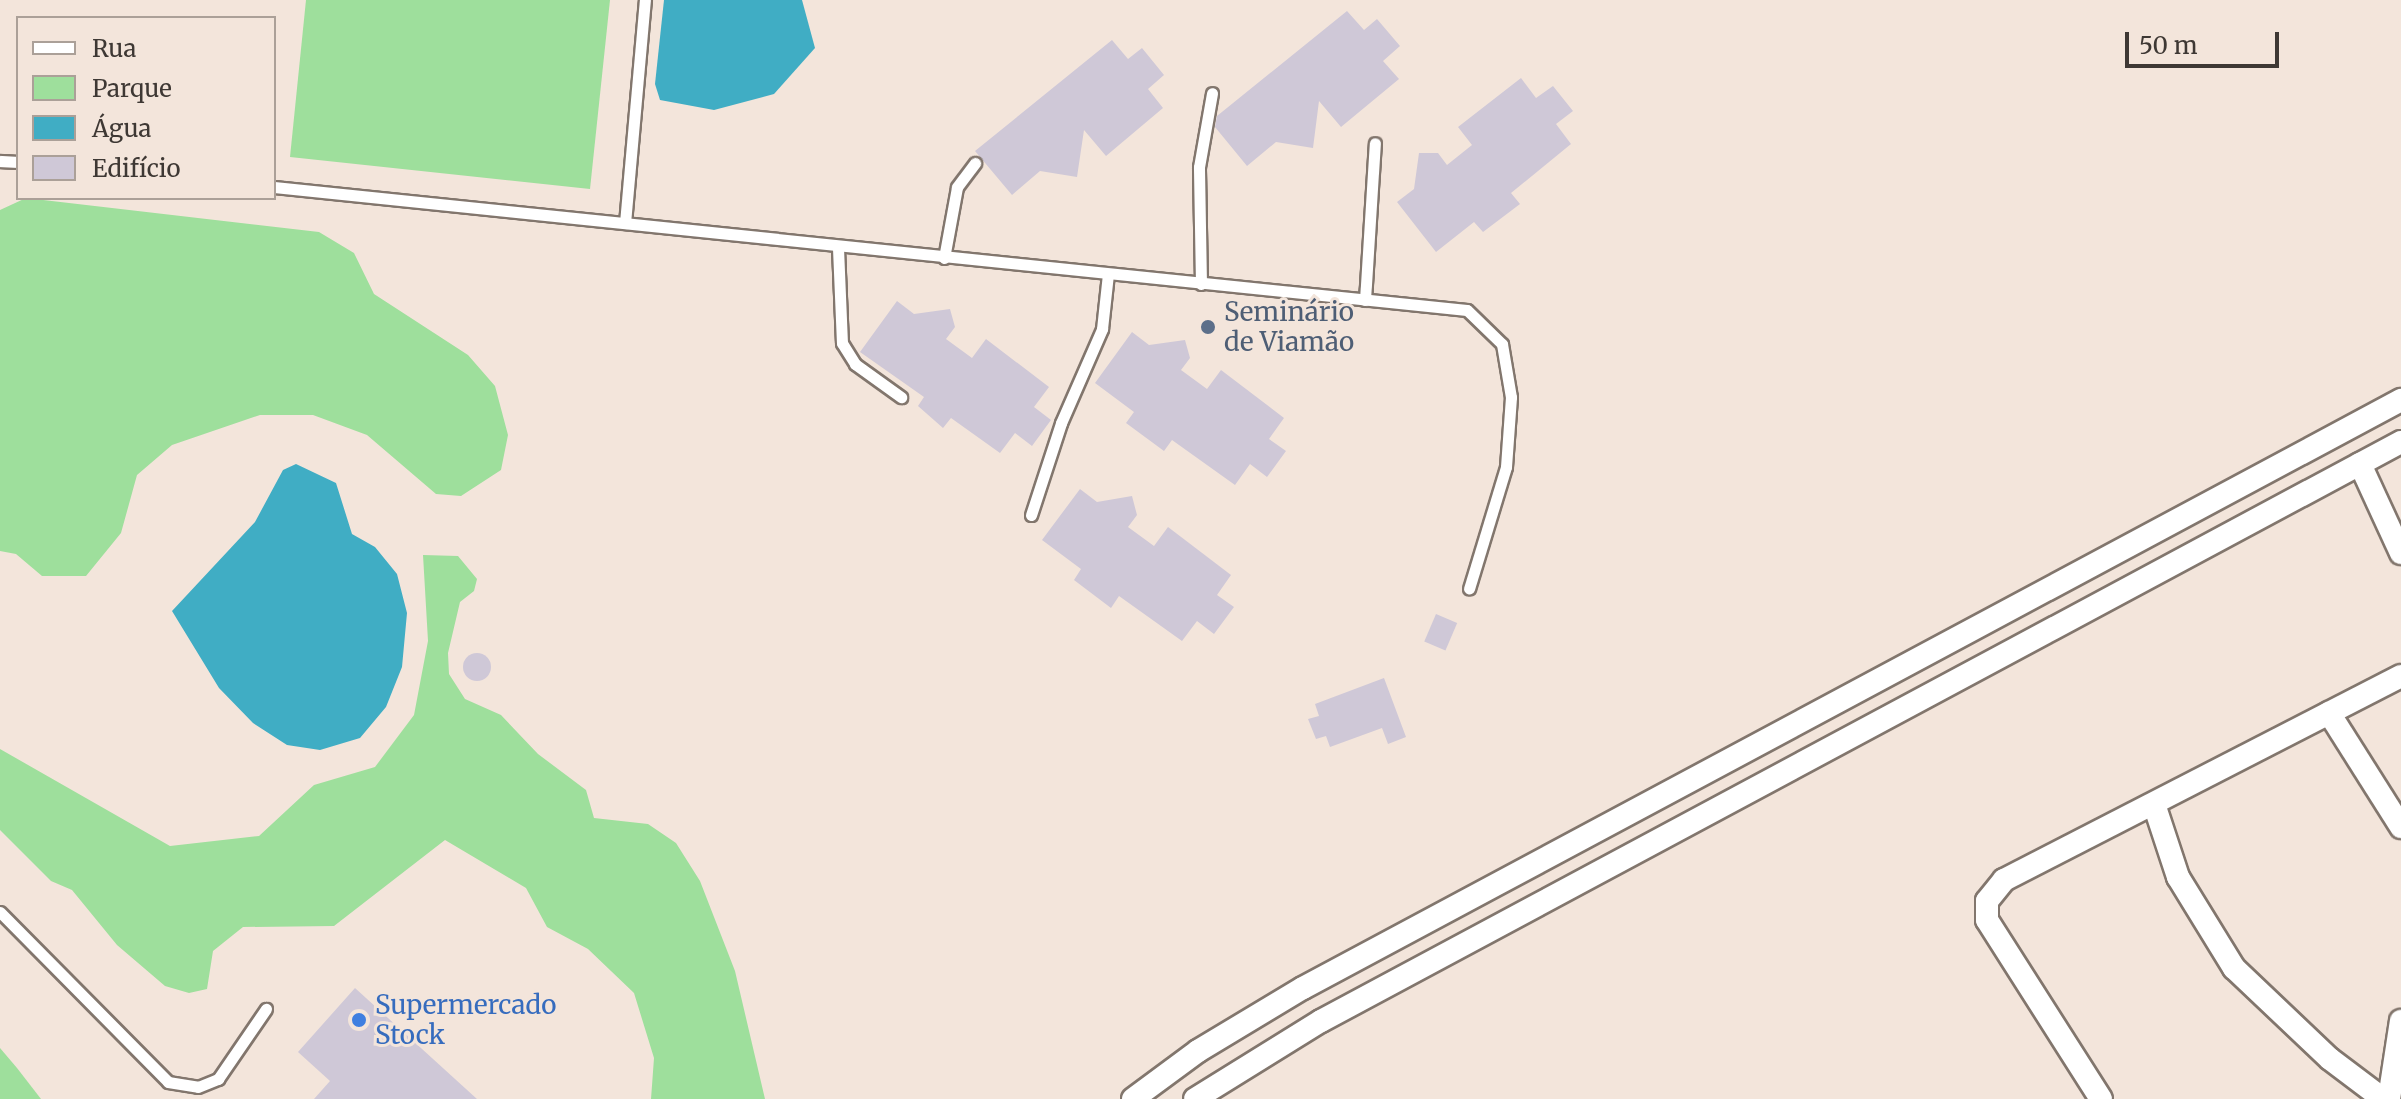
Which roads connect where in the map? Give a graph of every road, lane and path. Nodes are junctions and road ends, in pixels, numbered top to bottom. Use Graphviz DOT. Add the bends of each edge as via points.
graph roads {
  1 [pos="645,0"];
  2 [pos="1212,93"];
  3 [pos="1375,143"];
  4 [pos="975,163"];
  5 [pos="276,187"];
  6 [pos="625,223"];
  7 [pos="838,248"];
  8 [pos="944,258"];
  9 [pos="1108,274"];
  10 [pos="1201,284"];
  11 [pos="1365,300"];
  12 [pos="901,397"];
  13 [pos="2401,400"];
  14 [pos="2401,442"];
  15 [pos="2360,464"];
  16 [pos="1031,515"];
  17 [pos="2401,553"];
  18 [pos="1469,589"];
  19 [pos="1912,661"];
  20 [pos="2401,676"];
  21 [pos="1930,692"];
  22 [pos="2329,713"];
  23 [pos="2155,807"];
  24 [pos="2401,827"];
  25 [pos="0,912"];
  26 [pos="1376,949"];
  27 [pos="1394,981"];
  28 [pos="266,1009"];
  29 [pos="2401,1021"];
  30 [pos="1133,1099"];
  31 [pos="1195,1099"];
  32 [pos="2101,1099"];
  33 [pos="2386,1099"];
  1 -- 6 [label="lane"];
  2 -- 10 [label="lane" via="1199,167"];
  3 -- 11 [label="lane"];
  4 -- 8 [label="lane" via="957,187"];
  5 -- 6 [label="lane"];
  6 -- 7 [label="lane"];
  7 -- 8 [label="lane"];
  7 -- 12 [label="lane" via="842,343 855,364"];
  8 -- 9 [label="lane"];
  9 -- 10 [label="lane"];
  9 -- 16 [label="lane" via="1102,329 1073,392"];
  10 -- 11 [label="lane"];
  11 -- 18 [label="lane" via="1467,310 1502,344 1511,397 1506,467"];
  13 -- 19 [label="street"];
  14 -- 15 [label="street"];
  15 -- 17 [label="street"];
  15 -- 21 [label="street"];
  19 -- 21 [label="street"];
  19 -- 26 [label="street"];
  20 -- 22 [label="street"];
  21 -- 27 [label="street"];
  22 -- 23 [label="street"];
  22 -- 24 [label="street"];
  23 -- 32 [label="street" via="2004,880 1987,901 1987,920"];
  23 -- 33 [label="street" via="2178,877 2234,968 2330,1059"];
  25 -- 28 [label="lane" via="168,1082 198,1087 218,1079"];
  26 -- 27 [label="street"];
  26 -- 30 [label="street" via="1250,1018"];
  27 -- 31 [label="street" via="1269,1050"];
  29 -- 33 [label="street"];
}
